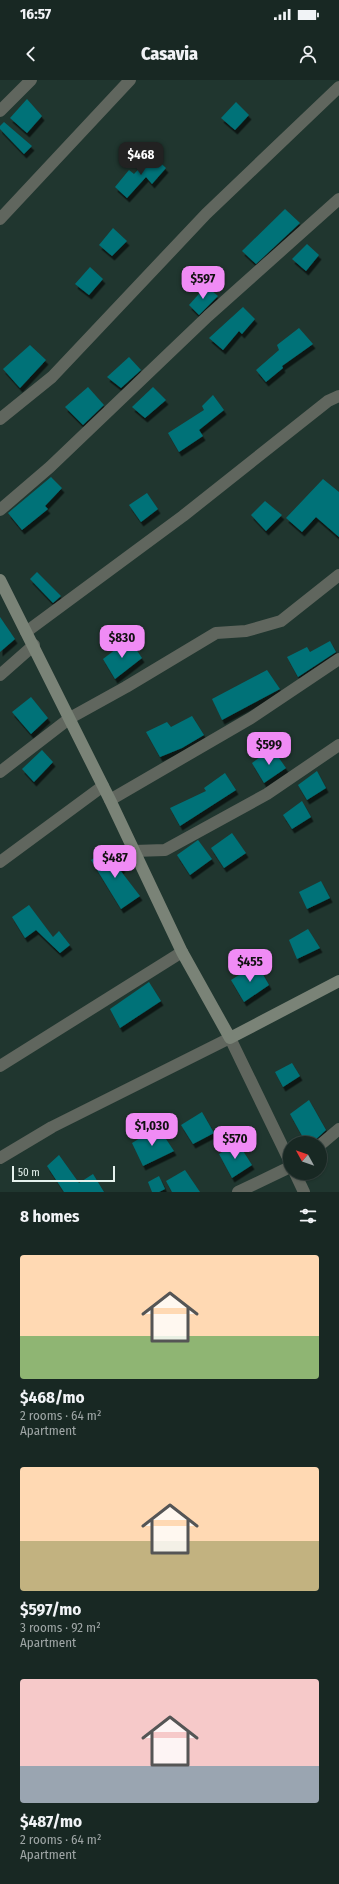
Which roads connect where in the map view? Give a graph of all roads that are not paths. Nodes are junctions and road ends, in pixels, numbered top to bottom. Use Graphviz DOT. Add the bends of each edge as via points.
graph roads {
  1 [pos="31,80"];
  2 [pos="130,80"];
  3 [pos="339,87"];
  4 [pos="0,111"];
  5 [pos="339,199"];
  6 [pos="0,219"];
  7 [pos="339,396"];
  8 [pos="0,419"];
  9 [pos="0,510"];
  10 [pos="339,575"];
  11 [pos="0,580"];
  12 [pos="26,632"];
  13 [pos="34,645"];
  14 [pos="339,659"];
  15 [pos="0,674"];
  16 [pos="70,718"];
  17 [pos="339,745"];
  18 [pos="0,772"];
  19 [pos="103,786"];
  20 [pos="110,800"];
  21 [pos="134,851"];
  22 [pos="0,862"];
  23 [pos="182,952"];
  24 [pos="339,981"];
  25 [pos="230,1038"];
  26 [pos="0,1066"];
  27 [pos="339,1129"];
  28 [pos="327,1139"];
  29 [pos="283,1148"];
  30 [pos="0,1158"];
  31 [pos="283,1170"];
  32 [pos="298,1180"];
  33 [pos="238,1192"];
  34 [pos="304,1192"];
  1 -- 4 [label="street"];
  2 -- 6 [label="street"];
  3 -- 8 [label="street" via="206,214 52,377"];
  5 -- 9 [label="street" via="208,316 50,467"];
  7 -- 12 [label="street" via="328,401 183,516"];
  10 -- 16 [label="street" via="281,621 246,632 216,633"];
  11 -- 12 [label="street"];
  12 -- 13 [label="street"];
  13 -- 15 [label="street"];
  13 -- 16 [label="street"];
  14 -- 20 [label="street" via="251,718"];
  16 -- 18 [label="street"];
  16 -- 19 [label="street"];
  17 -- 21 [label="street" via="266,794 165,850"];
  19 -- 20 [label="street"];
  19 -- 22 [label="street"];
  20 -- 21 [label="street"];
  21 -- 23 [label="street"];
  23 -- 25 [label="street"];
  23 -- 26 [label="street"];
  24 -- 25 [label="street"];
  25 -- 29 [label="street"];
  25 -- 30 [label="street" via="52,1127"];
  27 -- 28 [label="street"];
  31 -- 33 [label="street"];
  32 -- 34 [label="street"];
}
